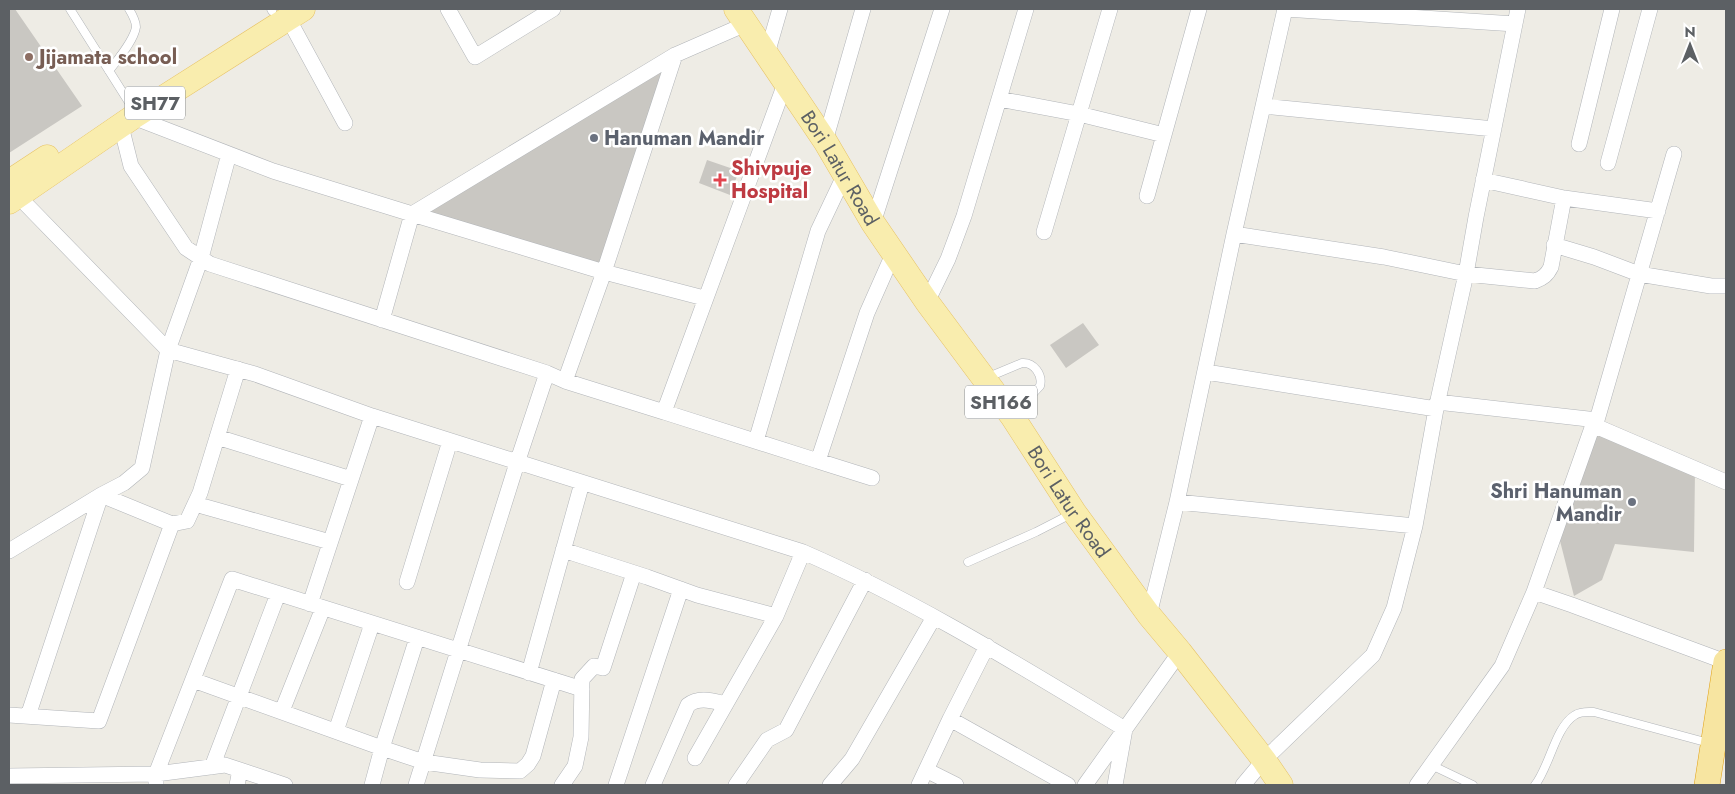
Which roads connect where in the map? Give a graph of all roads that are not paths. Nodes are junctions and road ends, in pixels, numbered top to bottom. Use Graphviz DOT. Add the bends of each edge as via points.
graph roads {
  1 [pos="70,9"];
  2 [pos="129,9"];
  3 [pos="448,9"];
  4 [pos="553,9"];
  5 [pos="780,9"];
  6 [pos="863,9"];
  7 [pos="942,9"];
  8 [pos="1026,9"];
  9 [pos="1110,9"];
  10 [pos="1199,9"];
  11 [pos="1285,9"];
  12 [pos="1518,9"];
  13 [pos="1612,9"];
  14 [pos="1650,9"];
  15 [pos="282,11"];
  16 [pos="741,16"];
  17 [pos="1515,24"];
  18 [pos="767,54"];
  19 [pos="675,55"];
  20 [pos="109,71"];
  21 [pos="786,81"];
  22 [pos="999,99"];
  23 [pos="1263,106"];
  24 [pos="1078,114"];
  25 [pos="128,116"];
  26 [pos="345,123"];
  27 [pos="1494,129"];
  28 [pos="1164,135"];
  29 [pos="825,141"];
  30 [pos="1579,144"];
  31 [pos="229,154"];
  32 [pos="1674,154"];
  33 [pos="1608,163"];
  34 [pos="845,174"];
  35 [pos="1483,180"];
  36 [pos="12,194"];
  37 [pos="1147,196"];
  38 [pos="1564,198"];
  39 [pos="1658,211"];
  40 [pos="412,214"];
  41 [pos="873,223"];
  42 [pos="1044,232"];
  43 [pos="1234,234"];
  44 [pos="1554,245"];
  45 [pos="894,252"];
  46 [pos="201,258"];
  47 [pos="604,272"];
  48 [pos="1466,274"];
  49 [pos="1639,274"];
  50 [pos="1726,286"];
  51 [pos="704,298"];
  52 [pos="927,302"];
  53 [pos="382,320"];
  54 [pos="168,350"];
  55 [pos="238,369"];
  56 [pos="1206,372"];
  57 [pos="546,373"];
  58 [pos="984,379"];
  59 [pos="565,381"];
  60 [pos="1437,406"];
  61 [pos="664,412"];
  62 [pos="372,416"];
  63 [pos="1012,416"];
  64 [pos="1595,422"];
  65 [pos="217,437"];
  66 [pos="450,441"];
  67 [pos="756,441"];
  68 [pos="818,461"];
  69 [pos="517,463"];
  70 [pos="872,478"];
  71 [pos="351,479"];
  72 [pos="1726,482"];
  73 [pos="582,483"];
  74 [pos="101,495"];
  75 [pos="1177,502"];
  76 [pos="195,504"];
  77 [pos="1074,512"];
  78 [pos="172,524"];
  79 [pos="1415,526"];
  80 [pos="330,542"];
  81 [pos="563,550"];
  82 [pos="9,552"];
  83 [pos="803,552"];
  84 [pos="968,562"];
  85 [pos="634,572"];
  86 [pos="865,580"];
  87 [pos="407,582"];
  88 [pos="681,589"];
  89 [pos="1534,592"];
  90 [pos="278,594"];
  91 [pos="316,606"];
  92 [pos="1149,615"];
  93 [pos="776,616"];
  94 [pos="934,617"];
  95 [pos="372,624"];
  96 [pos="417,638"];
  97 [pos="987,646"];
  98 [pos="459,652"];
  99 [pos="1180,652"];
  100 [pos="1726,662"];
  101 [pos="529,673"];
  102 [pos="193,680"];
  103 [pos="554,680"];
  104 [pos="582,689"];
  105 [pos="239,696"];
  106 [pos="726,704"];
  107 [pos="282,711"];
  108 [pos="9,715"];
  109 [pos="28,716"];
  110 [pos="950,719"];
  111 [pos="1125,729"];
  112 [pos="336,731"];
  113 [pos="1713,744"];
  114 [pos="382,748"];
  115 [pos="695,758"];
  116 [pos="1264,760"];
  117 [pos="424,762"];
  118 [pos="1431,765"];
  119 [pos="212,766"];
  120 [pos="240,770"];
  121 [pos="926,770"];
  122 [pos="9,776"];
  123 [pos="156,780"];
  124 [pos="280,784"];
  125 [pos="237,785"];
  126 [pos="372,785"];
  127 [pos="416,785"];
  128 [pos="562,785"];
  129 [pos="616,785"];
  130 [pos="653,785"];
  131 [pos="736,785"];
  132 [pos="830,785"];
  133 [pos="919,785"];
  134 [pos="956,785"];
  135 [pos="1068,785"];
  136 [pos="1086,785"];
  137 [pos="1115,785"];
  138 [pos="1244,785"];
  139 [pos="1281,785"];
  140 [pos="1417,785"];
  141 [pos="1473,785"];
  142 [pos="1536,785"];
  143 [pos="1707,785"];
  1 -- 20 [label="lane"];
  2 -- 20 [label="lane" via="136,27 133,37"];
  3 -- 4 [label="street" via="475,57"];
  5 -- 18 [label="street"];
  6 -- 29 [label="street"];
  7 -- 41 [label="street"];
  8 -- 22 [label="street"];
  9 -- 24 [label="street"];
  10 -- 28 [label="street"];
  11 -- 17 [label="street"];
  11 -- 23 [label="street"];
  12 -- 17 [label="street"];
  13 -- 30 [label="street"];
  14 -- 33 [label="street"];
  15 -- 25 [label="main road, SH77"];
  15 -- 26 [label="street"];
  16 -- 18 [label="main road, Bori Latur Road / SH166"];
  16 -- 19 [label="street"];
  17 -- 27 [label="street"];
  18 -- 21 [label="main road, Bori Latur Road / SH166"];
  19 -- 40 [label="street"];
  19 -- 47 [label="street"];
  20 -- 25 [label="lane"];
  21 -- 29 [label="main road, Bori Latur Road / SH166"];
  21 -- 51 [label="street"];
  22 -- 24 [label="street"];
  22 -- 52 [label="street" via="964,216"];
  23 -- 27 [label="street"];
  23 -- 43 [label="street"];
  24 -- 28 [label="street"];
  24 -- 42 [label="street"];
  25 -- 31 [label="street"];
  25 -- 36 [label="main road, SH77"];
  25 -- 46 [label="street" via="131,166 186,248"];
  27 -- 35 [label="street"];
  28 -- 37 [label="street"];
  29 -- 34 [label="main road, Bori Latur Road / SH166"];
  31 -- 40 [label="street"];
  31 -- 46 [label="street"];
  32 -- 39 [label="street"];
  34 -- 41 [label="main road, Bori Latur Road / SH166"];
  34 -- 67 [label="street" via="818,231"];
  35 -- 38 [label="street"];
  35 -- 48 [label="street"];
  36 -- 54 [label="street"];
  38 -- 39 [label="street"];
  38 -- 44 [label="street"];
  39 -- 49 [label="street"];
  40 -- 47 [label="street"];
  40 -- 53 [label="street"];
  41 -- 45 [label="main road, Bori Latur Road / SH166"];
  43 -- 48 [label="street" via="1384,257"];
  43 -- 56 [label="street"];
  44 -- 48 [label="street" via="1548,273 1535,281"];
  44 -- 49 [label="street"];
  45 -- 52 [label="main road, Bori Latur Road / SH166"];
  45 -- 68 [label="street" via="867,313"];
  46 -- 53 [label="street" via="210,264"];
  46 -- 54 [label="street"];
  47 -- 51 [label="street"];
  47 -- 59 [label="street"];
  48 -- 60 [label="street"];
  49 -- 50 [label="street"];
  49 -- 64 [label="street"];
  51 -- 61 [label="street"];
  52 -- 58 [label="main road, Bori Latur Road / SH166"];
  53 -- 57 [label="street"];
  54 -- 55 [label="street"];
  54 -- 74 [label="street" via="142,468 124,483"];
  55 -- 62 [label="street"];
  55 -- 65 [label="street"];
  56 -- 60 [label="street"];
  56 -- 75 [label="street"];
  57 -- 59 [label="street"];
  57 -- 69 [label="street"];
  58 -- 63 [label="main road, Bori Latur Road / SH166"];
  58 -- 63 [label="lane" via="1022,363 1032,364 1040,375 1040,386"];
  59 -- 61 [label="street"];
  60 -- 64 [label="street"];
  60 -- 79 [label="street"];
  61 -- 67 [label="street"];
  62 -- 66 [label="street"];
  62 -- 71 [label="street"];
  63 -- 77 [label="main road, Bori Latur Road / SH166"];
  64 -- 72 [label="street"];
  64 -- 89 [label="street"];
  65 -- 71 [label="street"];
  65 -- 76 [label="street"];
  66 -- 69 [label="street"];
  66 -- 87 [label="street"];
  67 -- 68 [label="street"];
  68 -- 70 [label="street"];
  69 -- 73 [label="street"];
  69 -- 98 [label="street"];
  71 -- 80 [label="street"];
  73 -- 81 [label="street"];
  73 -- 83 [label="street"];
  74 -- 78 [label="street"];
  74 -- 82 [label="street"];
  74 -- 109 [label="street"];
  75 -- 79 [label="street"];
  75 -- 92 [label="street"];
  76 -- 78 [label="street" via="187,521"];
  76 -- 80 [label="street"];
  77 -- 84 [label="lane"];
  77 -- 92 [label="main road, Bori Latur Road / SH166"];
  78 -- 109 [label="street" via="99,721"];
  79 -- 116 [label="street" via="1394,608 1373,655"];
  80 -- 91 [label="street"];
  81 -- 85 [label="street"];
  81 -- 101 [label="street"];
  83 -- 86 [label="street"];
  83 -- 93 [label="street"];
  85 -- 88 [label="street"];
  85 -- 104 [label="street" via="603,668 594,666 582,679"];
  86 -- 94 [label="street"];
  86 -- 131 [label="street" via="786,730 766,740"];
  88 -- 93 [label="street"];
  88 -- 129 [label="street"];
  89 -- 100 [label="street"];
  89 -- 118 [label="street" via="1502,666"];
  90 -- 91 [label="street"];
  90 -- 102 [label="street" via="232,579"];
  90 -- 105 [label="street"];
  91 -- 95 [label="street"];
  91 -- 107 [label="street"];
  92 -- 99 [label="main road, Bori Latur Road / SH166"];
  93 -- 106 [label="street"];
  94 -- 97 [label="street"];
  94 -- 132 [label="street" via="852,758"];
  95 -- 96 [label="street"];
  95 -- 112 [label="street"];
  96 -- 98 [label="street"];
  96 -- 114 [label="street"];
  97 -- 110 [label="street"];
  97 -- 111 [label="street"];
  98 -- 101 [label="street"];
  98 -- 117 [label="street"];
  99 -- 111 [label="street"];
  99 -- 116 [label="main road, Bori Latur Road / SH166"];
  100 -- 113 [label="highway"];
  101 -- 103 [label="street"];
  102 -- 105 [label="street"];
  102 -- 123 [label="street"];
  103 -- 104 [label="street"];
  103 -- 117 [label="street" via="533,756 520,771 480,770"];
  104 -- 128 [label="street" via="581,737 575,766"];
  105 -- 107 [label="street"];
  105 -- 119 [label="street"];
  106 -- 115 [label="street"];
  106 -- 130 [label="street" via="701,699 688,705"];
  107 -- 112 [label="street"];
  108 -- 109 [label="street"];
  110 -- 121 [label="street"];
  110 -- 135 [label="street"];
  111 -- 136 [label="street"];
  111 -- 137 [label="street"];
  112 -- 114 [label="street"];
  113 -- 142 [label="lane" via="1584,712 1567,722"];
  113 -- 143 [label="highway"];
  114 -- 117 [label="street"];
  114 -- 126 [label="street"];
  116 -- 138 [label="street"];
  116 -- 139 [label="main road, Bori Latur Road / SH166"];
  117 -- 127 [label="street"];
  118 -- 140 [label="street"];
  118 -- 141 [label="lane"];
  119 -- 120 [label="street" via="225,765"];
  119 -- 123 [label="street"];
  120 -- 124 [label="street"];
  120 -- 125 [label="street"];
  121 -- 133 [label="street"];
  121 -- 134 [label="street"];
  122 -- 123 [label="street"];
}
